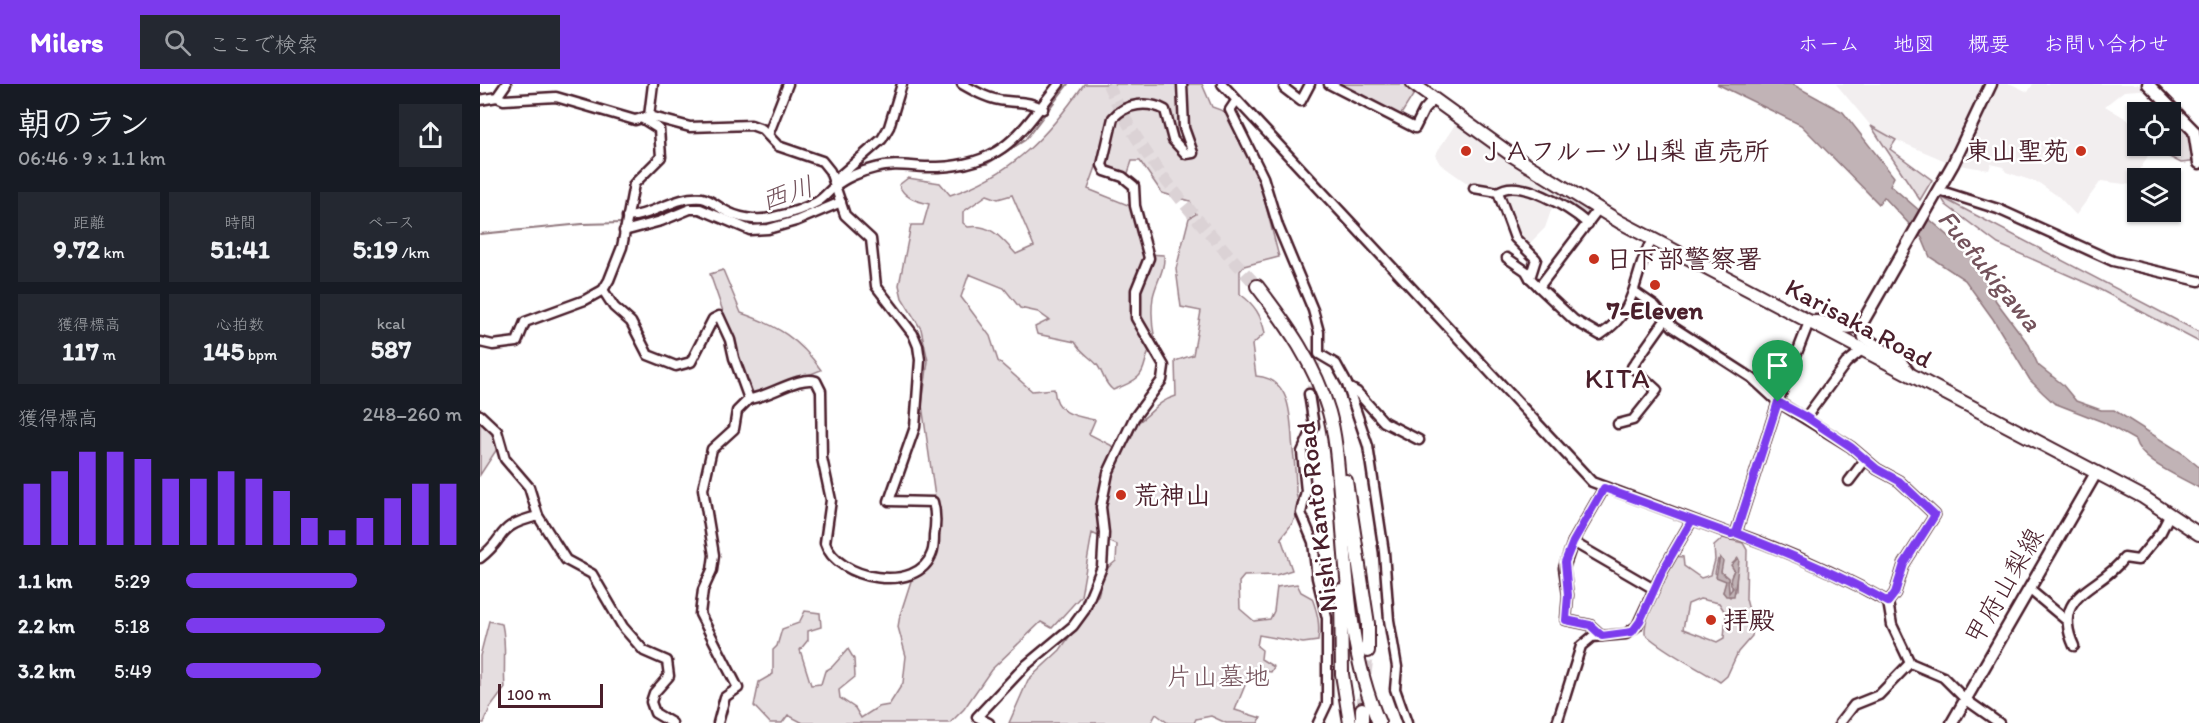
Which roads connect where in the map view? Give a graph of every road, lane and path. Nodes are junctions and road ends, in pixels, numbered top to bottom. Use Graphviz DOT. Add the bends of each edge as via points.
graph roads {
  1 [pos="506,84"];
  2 [pos="653,84"];
  3 [pos="789,84"];
  4 [pos="902,84"];
  5 [pos="962,84"];
  6 [pos="1059,84"];
  7 [pos="1182,84"];
  8 [pos="1222,84"];
  9 [pos="1310,84"];
  10 [pos="1329,84"];
  11 [pos="1413,84"];
  12 [pos="1991,84"];
  13 [pos="2152,86"];
  14 [pos="1284,88"];
  15 [pos="497,97"];
  16 [pos="1434,99"];
  17 [pos="480,100"];
  18 [pos="1236,101"];
  19 [pos="1043,109"];
  20 [pos="646,117"];
  21 [pos="768,135"];
  22 [pos="2199,163"];
  23 [pos="834,183"];
  24 [pos="1474,188"];
  25 [pos="1938,190"];
  26 [pos="1498,192"];
  27 [pos="841,202"];
  28 [pos="1599,208"];
  29 [pos="627,217"];
  30 [pos="1588,224"];
  31 [pos="624,231"];
  32 [pos="1652,240"];
  33 [pos="1507,258"];
  34 [pos="1530,278"];
  35 [pos="2199,281"];
  36 [pos="1257,286"];
  37 [pos="1539,287"];
  38 [pos="603,290"];
  39 [pos="1635,292"];
  40 [pos="1666,319"];
  41 [pos="1809,322"];
  42 [pos="1863,322"];
  43 [pos="480,342"];
  44 [pos="1862,350"];
  45 [pos="1912,376"];
  46 [pos="1348,387"];
  47 [pos="1309,394"];
  48 [pos="749,399"];
  49 [pos="1778,402"];
  50 [pos="1329,413"];
  51 [pos="480,415"];
  52 [pos="1806,417"];
  53 [pos="1618,424"];
  54 [pos="1419,441"];
  55 [pos="1335,444"];
  56 [pos="1865,460"];
  57 [pos="2096,472"];
  58 [pos="1849,481"];
  59 [pos="1604,488"];
  60 [pos="2170,514"];
  61 [pos="538,516"];
  62 [pos="1692,520"];
  63 [pos="1736,533"];
  64 [pos="2199,534"];
  65 [pos="1573,542"];
  66 [pos="480,558"];
  67 [pos="1654,589"];
  68 [pos="2029,589"];
  69 [pos="1888,602"];
  70 [pos="2066,620"];
  71 [pos="1602,636"];
  72 [pos="2074,646"];
  73 [pos="1368,651"];
  74 [pos="1910,663"];
  75 [pos="1965,699"];
  76 [pos="1362,709"];
  77 [pos="672,723"];
  78 [pos="717,723"];
  79 [pos="989,723"];
  80 [pos="1318,723"];
  81 [pos="1350,723"];
  82 [pos="1362,723"];
  83 [pos="1378,723"];
  84 [pos="1407,723"];
  85 [pos="1557,723"];
  86 [pos="1840,723"];
  87 [pos="1952,723"];
  88 [pos="1999,723"];
  1 -- 15 [label="street"];
  2 -- 20 [label="street"];
  3 -- 21 [label="street"];
  4 -- 23 [label="street" via="882,139"];
  5 -- 19 [label="street" via="980,94 1005,101 1031,102"];
  6 -- 19 [label="street"];
  7 -- 79 [label="street" via="1184,128 1193,153 1186,154 1177,148 1165,110 1138,104 1113,118 1102,165 1105,171 1124,177 1134,186 1135,206 1149,258 1136,290 1136,318 1164,366 1162,380 1134,417 1108,473 1101,507 1102,567 1092,595 1078,621 1025,666 977,717"];
  8 -- 18 [label="street"];
  9 -- 14 [label="street" via="1301,100"];
  10 -- 16 [label="street" via="1415,128"];
  11 -- 16 [label="highway, Karisaka Road"];
  12 -- 25 [label="main road"];
  13 -- 22 [label="main road" via="2194,131"];
  15 -- 17 [label="street"];
  15 -- 20 [label="street" via="556,97 634,120"];
  16 -- 28 [label="highway, Karisaka Road" via="1514,156"];
  18 -- 46 [label="street" via="1230,110 1263,177 1278,226 1313,310 1319,354 1336,364"];
  18 -- 59 [label="street" via="1592,482"];
  19 -- 23 [label="street" via="1015,139 992,156 954,166 904,164 873,168"];
  20 -- 21 [label="street" via="690,126 751,125"];
  20 -- 29 [label="street" via="659,129 661,158 634,184"];
  21 -- 23 [label="street" via="778,146 822,161"];
  23 -- 27 [label="street"];
  23 -- 29 [label="street" via="817,202 766,219 740,217 701,198 680,200 649,214"];
  24 -- 26 [label="street"];
  25 -- 35 [label="street" via="1998,209 2113,261"];
  25 -- 42 [label="main road"];
  26 -- 30 [label="street" via="1516,187 1529,191 1572,210"];
  26 -- 34 [label="street" via="1515,238 1536,259"];
  27 -- 31 [label="street" via="768,229 750,230 700,209 690,209"];
  27 -- 48 [label="street" via="845,215 871,239 876,286 914,334 918,346 915,427 889,501 933,502 932,554 923,567 886,579 859,573 827,550 831,500 822,458 821,391 816,381 805,380 762,398"];
  28 -- 30 [label="street"];
  28 -- 32 [label="highway, Karisaka Road"];
  29 -- 31 [label="street"];
  30 -- 37 [label="street"];
  31 -- 38 [label="street" via="622,247"];
  32 -- 39 [label="street"];
  32 -- 41 [label="highway, Karisaka Road"];
  33 -- 34 [label="street"];
  34 -- 37 [label="street"];
  36 -- 50 [label="highway, Nishi Kanto Road" via="1299,344"];
  37 -- 39 [label="street" via="1574,320 1600,335 1630,303"];
  38 -- 43 [label="street" via="525,322 517,342"];
  38 -- 48 [label="street" via="631,322 648,355 676,366 691,362 713,319 719,316"];
  39 -- 40 [label="street"];
  40 -- 49 [label="street" via="1723,362 1752,378"];
  40 -- 53 [label="street" via="1632,367 1657,390 1633,420"];
  41 -- 42 [label="main road" via="1821,320 1847,328"];
  41 -- 44 [label="highway, Karisaka Road"];
  41 -- 49 [label="street"];
  42 -- 45 [label="main road" via="1864,338 1899,359"];
  44 -- 45 [label="highway, Karisaka Road"];
  44 -- 52 [label="street" via="1846,363"];
  45 -- 57 [label="highway, Karisaka Road"];
  46 -- 54 [label="street" via="1384,422"];
  46 -- 84 [label="street" via="1371,464 1397,667 1395,689"];
  47 -- 80 [label="street" via="1314,426 1302,452 1306,491 1301,513 1313,542 1327,618 1328,704"];
  48 -- 78 [label="street" via="736,411 734,429 712,449 703,489 714,555 700,614 738,688 725,697"];
  49 -- 52 [label="street"];
  49 -- 63 [label="street"];
  50 -- 55 [label="highway, Nishi Kanto Road"];
  50 -- 73 [label="highway" via="1345,471 1368,624"];
  51 -- 61 [label="street" via="497,431 508,463 529,487"];
  52 -- 56 [label="street"];
  55 -- 81 [label="highway" via="1342,674"];
  55 -- 83 [label="highway, Nishi Kanto Road" via="1353,633"];
  56 -- 58 [label="street"];
  56 -- 69 [label="street" via="1899,481 1935,515 1904,564"];
  57 -- 60 [label="highway, Karisaka Road"];
  57 -- 68 [label="main road, 甲府山梨線"];
  59 -- 62 [label="street"];
  59 -- 65 [label="street"];
  60 -- 64 [label="highway, Karisaka Road"];
  60 -- 70 [label="street" via="2147,551 2138,560 2124,558 2114,572 2081,593"];
  61 -- 66 [label="street" via="504,529"];
  61 -- 77 [label="street" via="566,560 592,574 623,627 644,651 667,661 669,676 651,702 655,712"];
  62 -- 63 [label="street"];
  62 -- 67 [label="street"];
  63 -- 69 [label="street" via="1831,571"];
  65 -- 67 [label="street"];
  65 -- 71 [label="street" via="1564,568 1566,620 1590,625"];
  67 -- 71 [label="street" via="1632,632"];
  68 -- 70 [label="street"];
  68 -- 75 [label="main road, 甲府山梨線"];
  69 -- 74 [label="street" via="1892,625"];
  70 -- 72 [label="street"];
  71 -- 85 [label="street" via="1592,637 1581,646"];
  74 -- 75 [label="street" via="1943,677"];
  74 -- 86 [label="street" via="1878,695 1854,705"];
  75 -- 87 [label="main road, 甲府山梨線"];
  75 -- 88 [label="street"];
  76 -- 82 [label="highway"];
}
